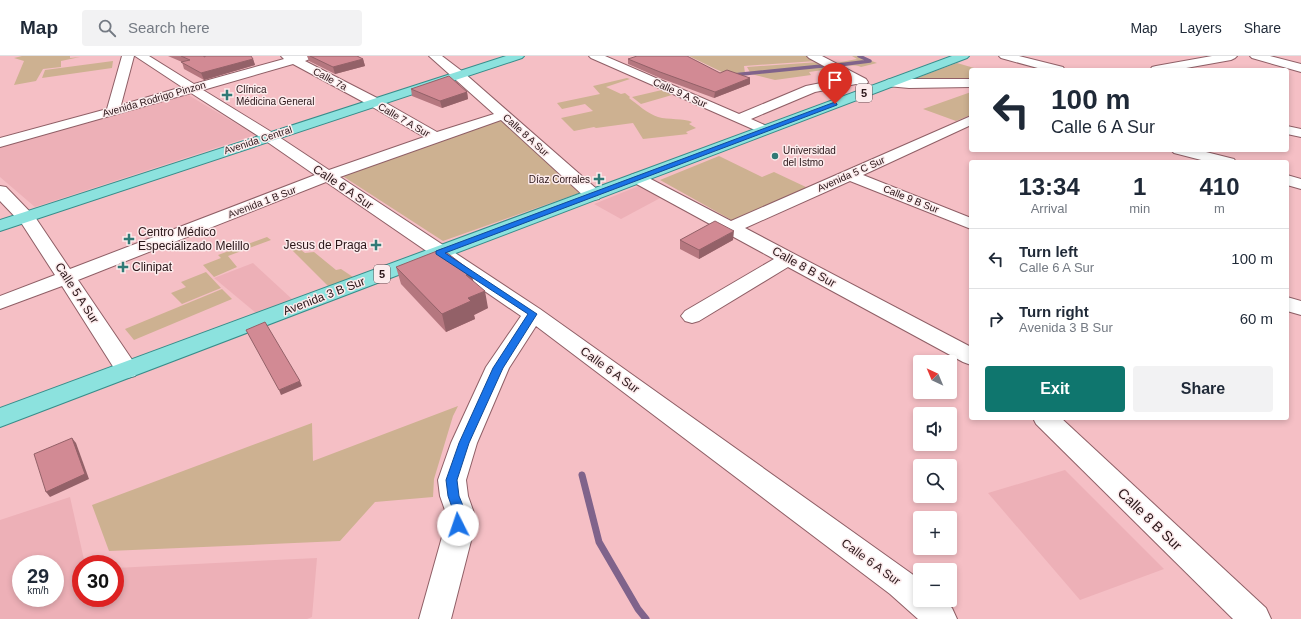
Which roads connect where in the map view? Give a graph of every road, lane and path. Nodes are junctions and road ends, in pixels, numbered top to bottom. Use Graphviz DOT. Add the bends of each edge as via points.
graph roads {
  1 [pos="128,56"];
  2 [pos="165,56"];
  3 [pos="308,56"];
  4 [pos="435,56"];
  5 [pos="518,56"];
  6 [pos="595,56"];
  7 [pos="814,56"];
  8 [pos="963,56"];
  9 [pos="1005,56"];
  10 [pos="1231,56"];
  11 [pos="1256,56"];
  12 [pos="145,58"];
  13 [pos="290,58"];
  14 [pos="1051,68"];
  15 [pos="1167,68"];
  16 [pos="1301,68"];
  17 [pos="459,75"];
  18 [pos="856,80"];
  19 [pos="891,83"];
  20 [pos="969,83"];
  21 [pos="192,88"];
  22 [pos="877,88"];
  23 [pos="374,102"];
  24 [pos="112,110"];
  25 [pos="504,115"];
  26 [pos="739,119"];
  27 [pos="969,121"];
  28 [pos="764,130"];
  29 [pos="1289,130"];
  30 [pos="1301,133"];
  31 [pos="268,136"];
  32 [pos="435,137"];
  33 [pos="0,143"];
  34 [pos="1187,152"];
  35 [pos="1218,160"];
  36 [pos="850,174"];
  37 [pos="327,176"];
  38 [pos="637,178"];
  39 [pos="1289,181"];
  40 [pos="1301,184"];
  41 [pos="0,191"];
  42 [pos="593,194"];
  43 [pos="26,217"];
  44 [pos="969,223"];
  45 [pos="0,226"];
  46 [pos="732,228"];
  47 [pos="439,252"];
  48 [pos="788,258"];
  49 [pos="67,278"];
  50 [pos="0,303"];
  51 [pos="1289,304"];
  52 [pos="1301,309"];
  53 [pos="533,314"];
  54 [pos="692,316"];
  55 [pos="969,356"];
  56 [pos="127,370"];
  57 [pos="0,418"];
  58 [pos="1047,420"];
  59 [pos="434,619"];
  60 [pos="941,619"];
  61 [pos="1255,619"];
  1 -- 24 [label="street"];
  2 -- 12 [label="street"];
  3 -- 13 [label="street, Avenida Rodrigo Pinzon"];
  4 -- 17 [label="street, Calle 8 A Sur"];
  5 -- 17 [label="main road, Avenida Central"];
  6 -- 26 [label="street, Calle 9 A Sur"];
  7 -- 18 [label="street"];
  8 -- 19 [label="main road, Avenida 3 B Sur / 5"];
  9 -- 14 [label="street"];
  10 -- 15 [label="street"];
  11 -- 16 [label="street"];
  12 -- 21 [label="street, Calle 6 A Sur"];
  13 -- 21 [label="street, Avenida Rodrigo Pinzon"];
  13 -- 23 [label="street, Calle 7a"];
  17 -- 23 [label="main road, Avenida Central"];
  17 -- 25 [label="street, Calle 8 A Sur"];
  18 -- 22 [label="street"];
  18 -- 26 [label="street" via="810,89"];
  19 -- 20 [label="street"];
  19 -- 22 [label="main road, Avenida 3 B Sur / 5"];
  21 -- 24 [label="street, Avenida Rodrigo Pinzon"];
  21 -- 31 [label="street, Calle 6 A Sur"];
  22 -- 28 [label="main road, Avenida 3 B Sur / 5"];
  23 -- 31 [label="main road, Avenida Central"];
  23 -- 32 [label="street, Calle 7 A Sur"];
  24 -- 33 [label="street, Avenida Rodrigo Pinzon"];
  25 -- 32 [label="street, Avenida 1 B Sur"];
  25 -- 42 [label="street, Calle 8 A Sur"];
  26 -- 28 [label="street, Calle 9 A Sur"];
  27 -- 36 [label="street, Avenida 5 C Sur"];
  28 -- 38 [label="main road, Avenida 3 B Sur / 5"];
  29 -- 30 [label="street"];
  31 -- 37 [label="street, Calle 6 A Sur"];
  31 -- 43 [label="main road, Avenida Central"];
  32 -- 37 [label="street, Avenida 1 B Sur"];
  34 -- 35 [label="street"];
  36 -- 44 [label="street, Calle 9 B Sur"];
  36 -- 46 [label="street, Avenida 5 C Sur"];
  37 -- 47 [label="street, Calle 6 A Sur"];
  37 -- 49 [label="street, Avenida 1 B Sur"];
  38 -- 42 [label="main road, Avenida 3 B Sur / 5"];
  38 -- 46 [label="street, Calle 8 B Sur"];
  39 -- 40 [label="street"];
  41 -- 43 [label="street, Calle 5 A Sur"];
  42 -- 47 [label="main road, Avenida 3 B Sur / 5"];
  43 -- 45 [label="main road, Avenida Central"];
  43 -- 49 [label="street, Calle 5 A Sur"];
  46 -- 48 [label="street, Calle 8 B Sur"];
  47 -- 53 [label="street, Calle 6 A Sur"];
  47 -- 56 [label="main road, Avenida 3 B Sur / 5"];
  48 -- 54 [label="street"];
  48 -- 55 [label="street, Calle 8 B Sur"];
  49 -- 50 [label="street, Avenida 1 B Sur"];
  49 -- 56 [label="street, Calle 5 A Sur"];
  51 -- 52 [label="street"];
  53 -- 59 [label="street" via="498,368 464,443 452,480 460,513 457,538"];
  53 -- 60 [label="street, Calle 6 A Sur" via="901,584"];
  56 -- 57 [label="main road, Avenida 3 B Sur / 5"];
  58 -- 61 [label="street, Calle 8 B Sur"];
}
